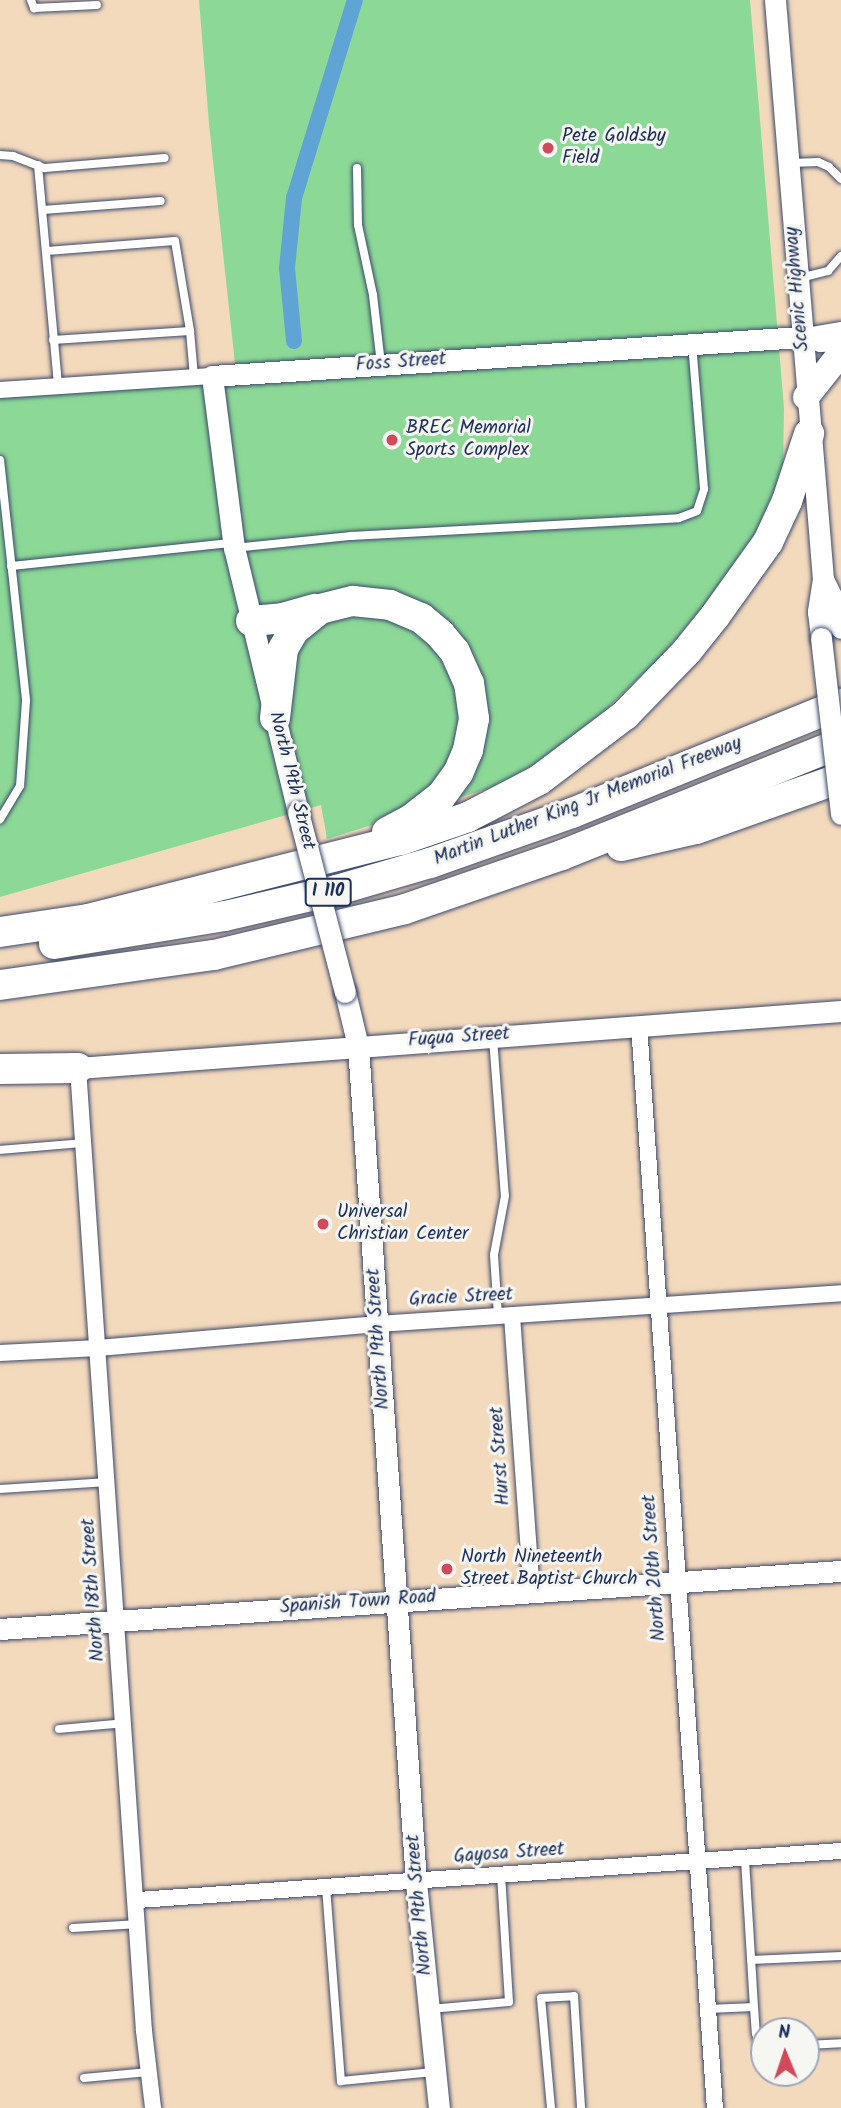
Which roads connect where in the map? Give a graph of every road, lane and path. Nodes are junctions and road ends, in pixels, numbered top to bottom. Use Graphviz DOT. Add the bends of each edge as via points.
graph roads {
  1 [pos="31,0"];
  2 [pos="775,0"];
  3 [pos="97,5"];
  4 [pos="0,155"];
  5 [pos="165,158"];
  6 [pos="788,163"];
  7 [pos="38,165"];
  8 [pos="357,168"];
  9 [pos="841,179"];
  10 [pos="161,201"];
  11 [pos="43,210"];
  12 [pos="47,251"];
  13 [pos="841,256"];
  14 [pos="797,279"];
  15 [pos="841,330"];
  16 [pos="190,331"];
  17 [pos="801,337"];
  18 [pos="54,340"];
  19 [pos="841,342"];
  20 [pos="692,343"];
  21 [pos="841,353"];
  22 [pos="381,364"];
  23 [pos="203,376"];
  24 [pos="58,386"];
  25 [pos="0,390"];
  26 [pos="806,397"];
  27 [pos="809,434"];
  28 [pos="0,460"];
  29 [pos="234,545"];
  30 [pos="11,566"];
  31 [pos="822,579"];
  32 [pos="330,605"];
  33 [pos="251,621"];
  34 [pos="841,628"];
  35 [pos="841,684"];
  36 [pos="841,704"];
  37 [pos="275,718"];
  38 [pos="841,743"];
  39 [pos="841,778"];
  40 [pos="643,783"];
  41 [pos="841,814"];
  42 [pos="0,819"];
  43 [pos="562,855"];
  44 [pos="278,870"];
  45 [pos="0,932"];
  46 [pos="0,949"];
  47 [pos="0,985"];
  48 [pos="841,1011"];
  49 [pos="639,1025"];
  50 [pos="493,1035"];
  51 [pos="358,1046"];
  52 [pos="78,1068"];
  53 [pos="0,1069"];
  54 [pos="84,1143"];
  55 [pos="0,1150"];
  56 [pos="841,1293"];
  57 [pos="658,1306"];
  58 [pos="505,1316"];
  59 [pos="378,1324"];
  60 [pos="98,1348"];
  61 [pos="0,1353"];
  62 [pos="108,1482"];
  63 [pos="0,1489"];
  64 [pos="841,1571"];
  65 [pos="677,1582"];
  66 [pos="532,1592"];
  67 [pos="397,1600"];
  68 [pos="118,1622"];
  69 [pos="0,1629"];
  70 [pos="125,1723"];
  71 [pos="59,1729"];
  72 [pos="841,1851"];
  73 [pos="745,1858"];
  74 [pos="697,1861"];
  75 [pos="501,1875"];
  76 [pos="416,1882"];
  77 [pos="326,1887"];
  78 [pos="138,1900"];
  79 [pos="139,1924"];
  80 [pos="73,1928"];
  81 [pos="841,1956"];
  82 [pos="751,1960"];
  83 [pos="754,2007"];
  84 [pos="429,2009"];
  85 [pos="708,2010"];
  86 [pos="755,2017"];
  87 [pos="841,2043"];
  88 [pos="820,2044"];
  89 [pos="149,2072"];
  90 [pos="435,2072"];
  91 [pos="84,2078"];
  92 [pos="153,2108"];
  93 [pos="439,2108"];
  94 [pos="551,2108"];
  95 [pos="581,2108"];
  96 [pos="715,2108"];
  1 -- 3 [label="lane" via="34,8"];
  2 -- 6 [label="street, Scenic Highway"];
  4 -- 7 [label="lane"];
  5 -- 7 [label="lane"];
  6 -- 9 [label="lane" via="818,162"];
  6 -- 14 [label="street, Scenic Highway"];
  7 -- 11 [label="lane"];
  8 -- 22 [label="lane" via="358,225"];
  10 -- 11 [label="lane"];
  11 -- 12 [label="lane"];
  12 -- 16 [label="lane" via="175,241"];
  12 -- 18 [label="lane"];
  13 -- 14 [label="lane" via="828,271"];
  14 -- 17 [label="street, Scenic Highway"];
  15 -- 17 [label="street"];
  16 -- 18 [label="lane"];
  16 -- 23 [label="lane"];
  17 -- 19 [label="street" via="820,344"];
  17 -- 20 [label="street, Foss Street"];
  17 -- 26 [label="street, Scenic Highway"];
  18 -- 24 [label="lane"];
  20 -- 22 [label="street, Foss Street"];
  20 -- 29 [label="lane" via="704,489 697,511 679,518"];
  21 -- 26 [label="main road"];
  22 -- 23 [label="street, Foss Street"];
  23 -- 24 [label="street, Foss Street"];
  23 -- 29 [label="street, North 19th Street"];
  24 -- 25 [label="street, Foss Street"];
  26 -- 27 [label="street, Scenic Highway"];
  27 -- 31 [label="street, Scenic Highway"];
  27 -- 44 [label="highway" via="788,501 757,560 687,650 607,731 539,779 468,817 401,841"];
  28 -- 30 [label="lane"];
  29 -- 30 [label="lane"];
  29 -- 33 [label="street, North 19th Street"];
  30 -- 42 [label="lane" via="26,701 20,786"];
  31 -- 34 [label="street, Scenic Highway" via="838,610"];
  31 -- 41 [label="street, Scenic Highway, bridge" via="818,612"];
  32 -- 33 [label="highway"];
  32 -- 37 [label="highway" via="302,622 288,638 279,662"];
  32 -- 44 [label="highway" via="353,601 390,605 421,618 440,634 455,652 469,683 471,739 455,779 410,820"];
  33 -- 37 [label="street, North 19th Street"];
  35 -- 40 [label="highway" via="771,714"];
  36 -- 40 [label="highway, Martin Luther King Jr Memorial Freeway / I 110"];
  37 -- 51 [label="street, North 19th Street, bridge"];
  38 -- 43 [label="highway, Martin Luther King Jr Memorial Freeway / I 110"];
  39 -- 43 [label="highway" via="671,837"];
  40 -- 46 [label="highway, Martin Luther King Jr Memorial Freeway / I 110" via="508,837 325,893 192,923"];
  43 -- 47 [label="highway, Martin Luther King Jr Memorial Freeway / I 110" via="405,909 279,941 130,969"];
  44 -- 45 [label="highway" via="88,919"];
  48 -- 49 [label="street, Fuqua Street"];
  49 -- 50 [label="street, Fuqua Street"];
  49 -- 57 [label="street, North 20th Street"];
  50 -- 51 [label="street, Fuqua Street"];
  50 -- 58 [label="lane" via="505,1196 494,1255"];
  51 -- 52 [label="street, Fuqua Street"];
  51 -- 59 [label="street, North 19th Street"];
  52 -- 53 [label="highway"];
  52 -- 54 [label="street, North 18th Street"];
  54 -- 55 [label="lane"];
  54 -- 60 [label="street, North 18th Street"];
  56 -- 57 [label="street, Gracie Street"];
  57 -- 58 [label="street, Gracie Street"];
  57 -- 65 [label="street, North 20th Street"];
  58 -- 59 [label="street, Gracie Street"];
  58 -- 66 [label="street, Hurst Street"];
  59 -- 60 [label="street, Gracie Street"];
  59 -- 67 [label="street, North 19th Street"];
  60 -- 61 [label="street, Gracie Street"];
  60 -- 62 [label="street, North 18th Street"];
  62 -- 63 [label="lane"];
  62 -- 68 [label="street, North 18th Street"];
  64 -- 65 [label="street, Spanish Town Road"];
  65 -- 66 [label="street, Spanish Town Road"];
  65 -- 74 [label="street, North 20th Street"];
  66 -- 67 [label="street, Spanish Town Road"];
  67 -- 68 [label="street, Spanish Town Road"];
  67 -- 76 [label="street, North 19th Street"];
  68 -- 69 [label="street, Spanish Town Road"];
  68 -- 70 [label="street, North 18th Street"];
  70 -- 71 [label="lane"];
  70 -- 78 [label="street, North 18th Street"];
  72 -- 73 [label="street, Gayosa Street"];
  73 -- 74 [label="street, Gayosa Street"];
  73 -- 82 [label="lane"];
  74 -- 75 [label="street, Gayosa Street"];
  74 -- 85 [label="street, North 20th Street"];
  75 -- 76 [label="street, Gayosa Street"];
  75 -- 84 [label="lane" via="509,2002"];
  76 -- 77 [label="street, Gayosa Street"];
  76 -- 84 [label="street, North 19th Street"];
  77 -- 78 [label="street, Gayosa Street"];
  77 -- 90 [label="lane" via="341,2081"];
  78 -- 79 [label="street, North 18th Street"];
  79 -- 80 [label="lane"];
  79 -- 89 [label="street, North 18th Street"];
  81 -- 82 [label="lane"];
  82 -- 83 [label="lane"];
  83 -- 85 [label="lane"];
  83 -- 86 [label="lane"];
  84 -- 90 [label="street, North 19th Street"];
  85 -- 96 [label="street, North 20th Street"];
  87 -- 88 [label="lane"];
  89 -- 91 [label="lane"];
  89 -- 92 [label="street, North 18th Street"];
  90 -- 93 [label="street, North 19th Street"];
  94 -- 95 [label="lane" via="541,1998 574,1996"];
}
